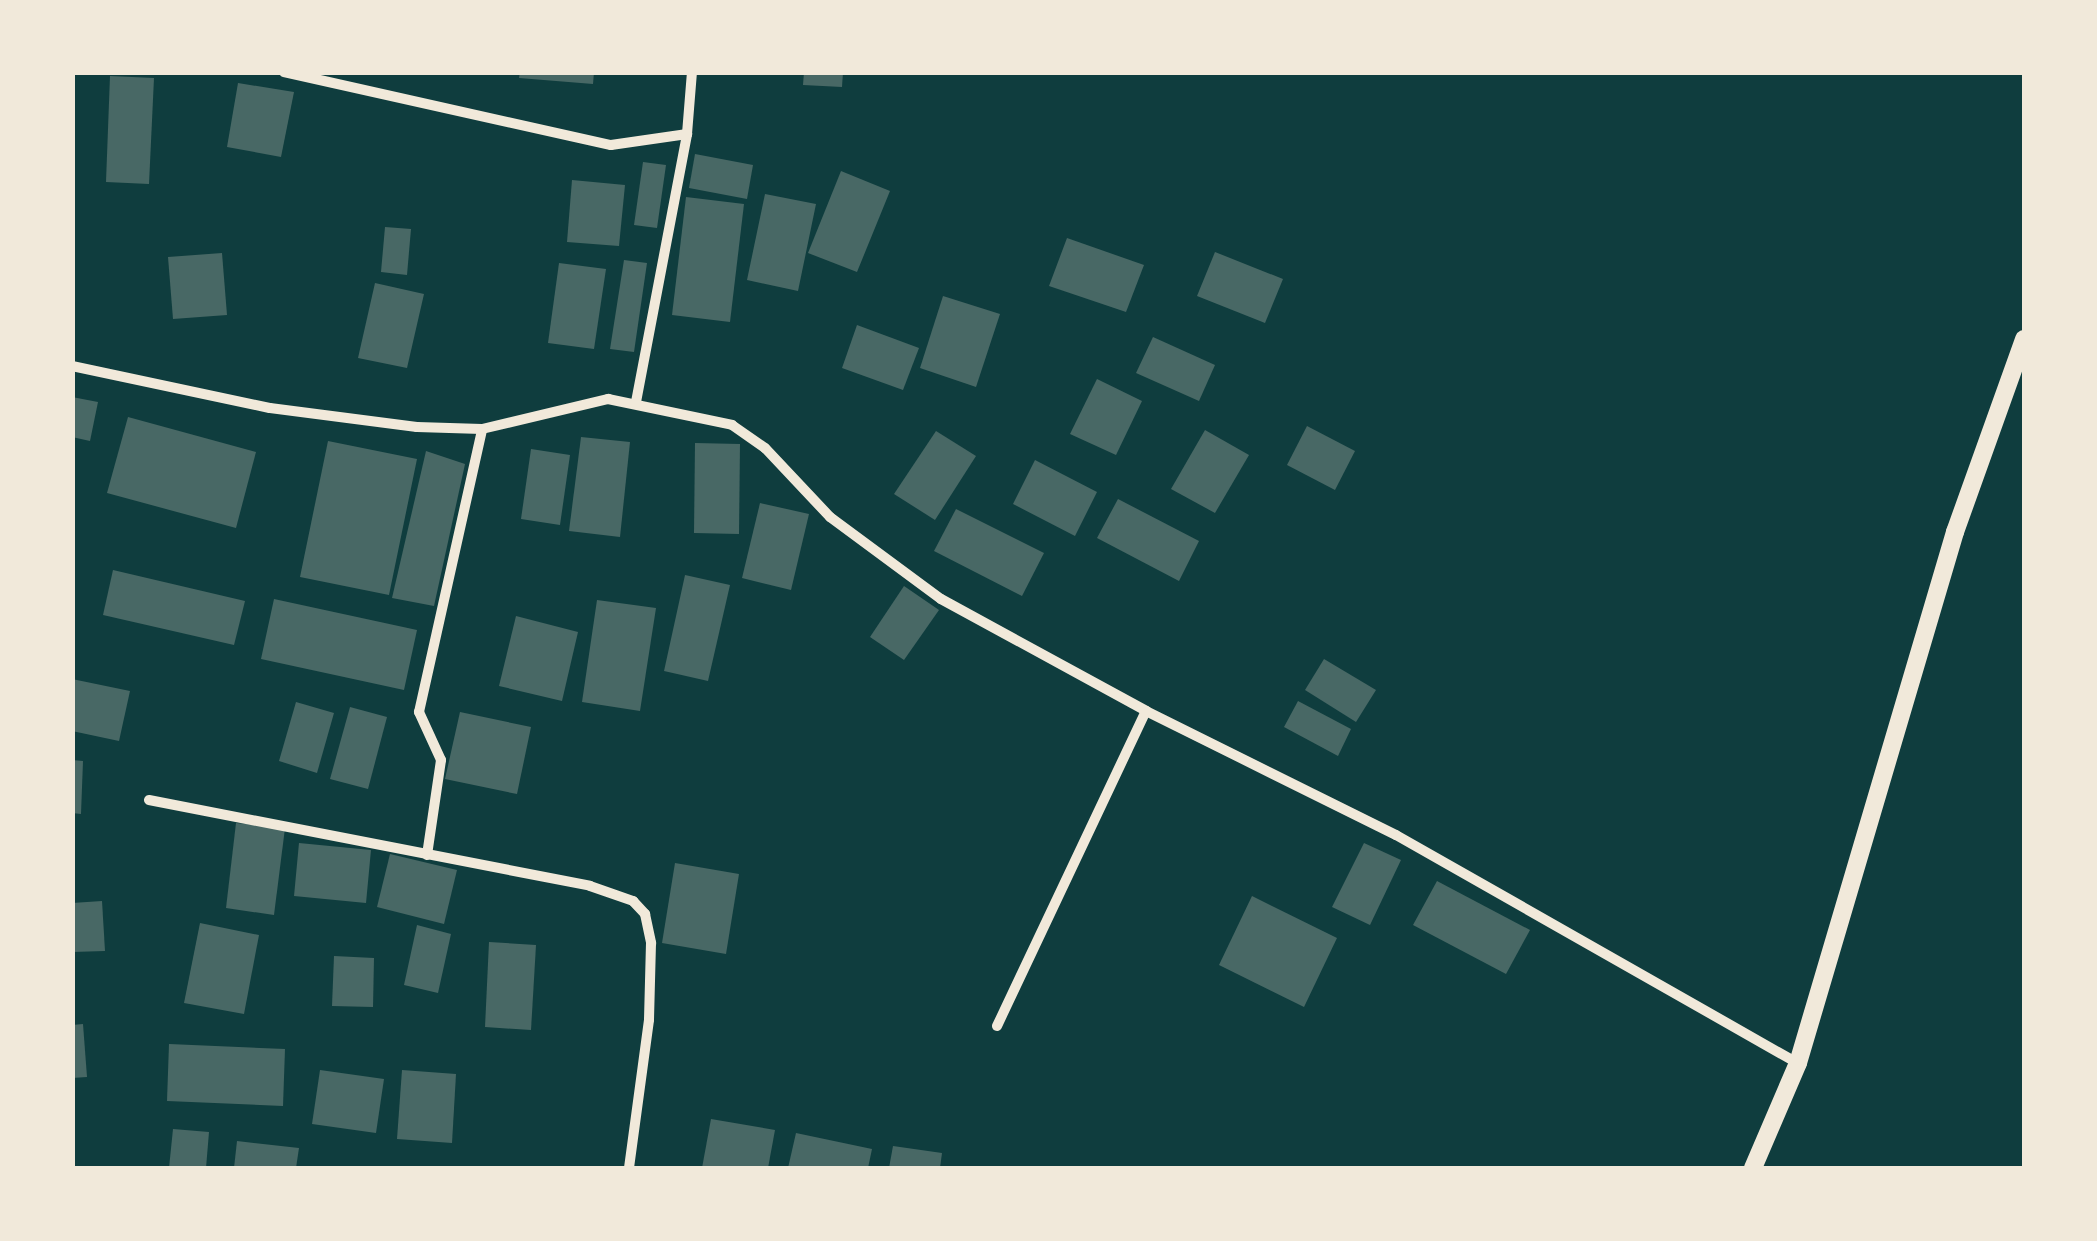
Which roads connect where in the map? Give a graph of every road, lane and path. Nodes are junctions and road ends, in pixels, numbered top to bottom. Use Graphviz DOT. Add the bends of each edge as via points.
graph roads {
  1 [pos="284,72"];
  2 [pos="692,72"];
  3 [pos="687,134"];
  4 [pos="2024,339"];
  5 [pos="72,366"];
  6 [pos="636,402"];
  7 [pos="482,429"];
  8 [pos="1146,711"];
  9 [pos="150,800"];
  10 [pos="427,855"];
  11 [pos="997,1026"];
  12 [pos="1798,1063"];
  13 [pos="629,1168"];
  14 [pos="1753,1168"];
  1 -- 3 [label="street" via="610,145"];
  2 -- 3 [label="street"];
  3 -- 6 [label="street"];
  4 -- 12 [label="street" via="1955,532"];
  5 -- 7 [label="street" via="270,408"];
  6 -- 7 [label="street" via="608,399"];
  6 -- 8 [label="street" via="732,425 765,448 830,517 942,599"];
  7 -- 10 [label="street" via="419,712 441,760"];
  8 -- 11 [label="street"];
  8 -- 12 [label="street" via="1396,835"];
  9 -- 10 [label="street"];
  10 -- 13 [label="street" via="610,892 644,914 651,943 649,1020"];
  12 -- 14 [label="street"];
}
